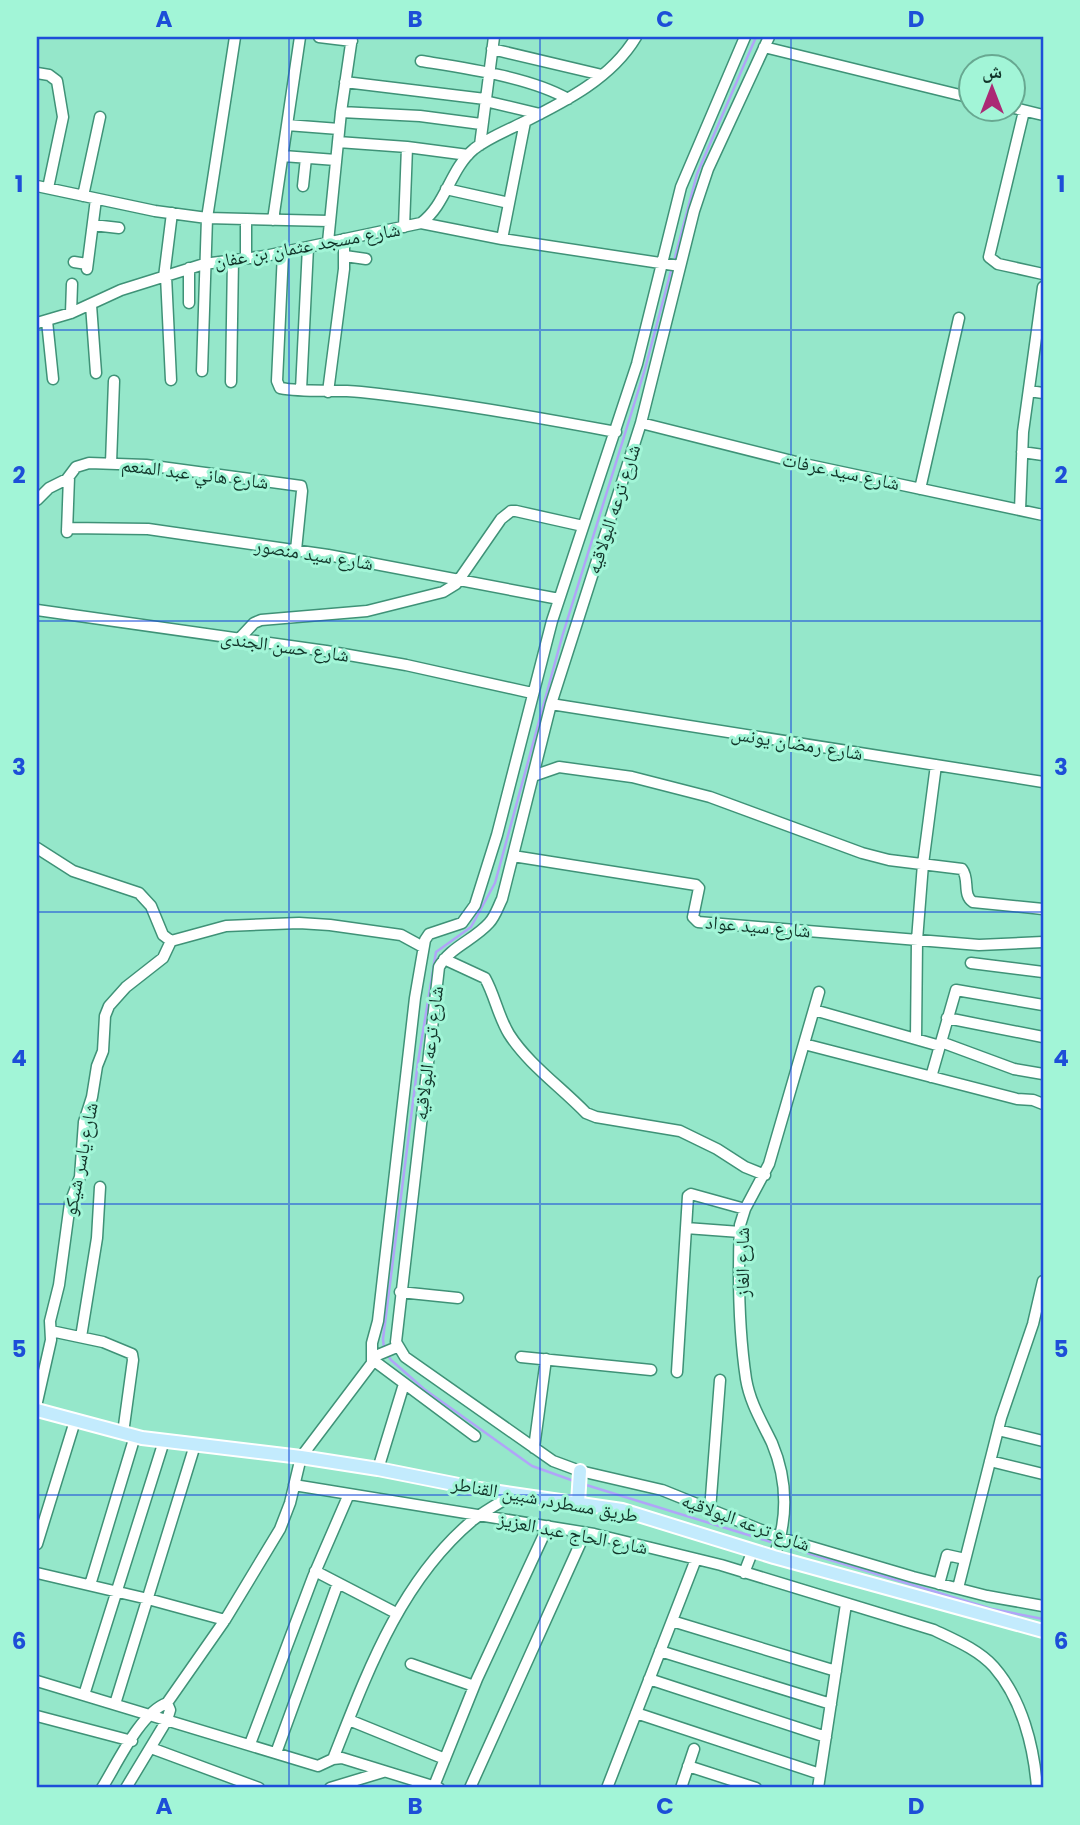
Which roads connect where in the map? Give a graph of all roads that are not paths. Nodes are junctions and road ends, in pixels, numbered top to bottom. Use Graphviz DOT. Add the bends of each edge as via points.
graph roads {
  1 [pos="235,37"];
  2 [pos="300,37"];
  3 [pos="319,37"];
  4 [pos="494,37"];
  5 [pos="636,37"];
  6 [pos="745,37"];
  7 [pos="769,37"];
  8 [pos="352,39"];
  9 [pos="764,47"];
  10 [pos="492,49"];
  11 [pos="421,61"];
  12 [pos="489,72"];
  13 [pos="37,74"];
  14 [pos="602,75"];
  15 [pos="345,82"];
  16 [pos="958,96"];
  17 [pos="568,99"];
  18 [pos="485,100"];
  19 [pos="341,112"];
  20 [pos="541,114"];
  21 [pos="100,117"];
  22 [pos="525,122"];
  23 [pos="1017,122"];
  24 [pos="481,124"];
  25 [pos="287,125"];
  26 [pos="339,129"];
  27 [pos="338,142"];
  28 [pos="480,145"];
  29 [pos="407,147"];
  30 [pos="468,155"];
  31 [pos="283,156"];
  32 [pos="306,158"];
  33 [pos="336,160"];
  34 [pos="37,186"];
  35 [pos="303,186"];
  36 [pos="48,188"];
  37 [pos="446,188"];
  38 [pos="83,196"];
  39 [pos="96,199"];
  40 [pos="509,203"];
  41 [pos="172,213"];
  42 [pos="207,218"];
  43 [pos="246,220"];
  44 [pos="273,220"];
  45 [pos="329,221"];
  46 [pos="421,223"];
  47 [pos="93,225"];
  48 [pos="404,227"];
  49 [pos="119,228"];
  50 [pos="344,239"];
  51 [pos="502,239"];
  52 [pos="328,242"];
  53 [pos="309,247"];
  54 [pos="283,253"];
  55 [pos="345,256"];
  56 [pos="246,258"];
  57 [pos="233,259"];
  58 [pos="366,259"];
  59 [pos="74,262"];
  60 [pos="661,263"];
  61 [pos="204,264"];
  62 [pos="680,266"];
  63 [pos="190,268"];
  64 [pos="1043,274"];
  65 [pos="165,276"];
  66 [pos="72,284"];
  67 [pos="1043,287"];
  68 [pos="189,303"];
  69 [pos="91,305"];
  70 [pos="71,313"];
  71 [pos="959,318"];
  72 [pos="42,322"];
  73 [pos="202,371"];
  74 [pos="96,373"];
  75 [pos="53,379"];
  76 [pos="171,380"];
  77 [pos="114,381"];
  78 [pos="231,382"];
  79 [pos="301,390"];
  80 [pos="1029,391"];
  81 [pos="328,392"];
  82 [pos="1043,393"];
  83 [pos="640,423"];
  84 [pos="616,432"];
  85 [pos="1022,452"];
  86 [pos="1043,455"];
  87 [pos="111,463"];
  88 [pos="68,477"];
  89 [pos="920,489"];
  90 [pos="37,500"];
  91 [pos="1020,510"];
  92 [pos="1043,515"];
  93 [pos="583,526"];
  94 [pos="296,551"];
  95 [pos="459,580"];
  96 [pos="559,599"];
  97 [pos="37,610"];
  98 [pos="239,639"];
  99 [pos="532,693"];
  100 [pos="551,704"];
  101 [pos="936,765"];
  102 [pos="533,776"];
  103 [pos="1043,782"];
  104 [pos="37,848"];
  105 [pos="513,856"];
  106 [pos="923,864"];
  107 [pos="1043,909"];
  108 [pos="917,940"];
  109 [pos="171,941"];
  110 [pos="1043,942"];
  111 [pos="423,947"];
  112 [pos="444,959"];
  113 [pos="971,963"];
  114 [pos="1043,972"];
  115 [pos="819,992"];
  116 [pos="1043,1005"];
  117 [pos="814,1010"];
  118 [pos="947,1018"];
  119 [pos="1043,1037"];
  120 [pos="916,1039"];
  121 [pos="804,1044"];
  122 [pos="941,1044"];
  123 [pos="1043,1074"];
  124 [pos="932,1077"];
  125 [pos="1043,1104"];
  126 [pos="765,1175"];
  127 [pos="100,1187"];
  128 [pos="745,1209"];
  129 [pos="686,1228"];
  130 [pos="740,1233"];
  131 [pos="1043,1281"];
  132 [pos="400,1292"];
  133 [pos="458,1298"];
  134 [pos="1041,1301"];
  135 [pos="51,1331"];
  136 [pos="81,1338"];
  137 [pos="395,1348"];
  138 [pos="375,1357"];
  139 [pos="521,1357"];
  140 [pos="546,1359"];
  141 [pos="652,1370"];
  142 [pos="677,1372"];
  143 [pos="720,1380"];
  144 [pos="404,1384"];
  145 [pos="37,1402"];
  146 [pos="37,1410"];
  147 [pos="75,1421"];
  148 [pos="998,1430"];
  149 [pos="129,1435"];
  150 [pos="475,1436"];
  151 [pos="164,1441"];
  152 [pos="1043,1441"];
  153 [pos="195,1445"];
  154 [pos="534,1448"];
  155 [pos="300,1460"];
  156 [pos="990,1461"];
  157 [pos="378,1469"];
  158 [pos="580,1473"];
  159 [pos="1043,1474"];
  160 [pos="295,1482"];
  161 [pos="514,1493"];
  162 [pos="349,1494"];
  163 [pos="578,1497"];
  164 [pos="710,1510"];
  165 [pos="481,1515"];
  166 [pos="548,1526"];
  167 [pos="585,1533"];
  168 [pos="781,1538"];
  169 [pos="37,1544"];
  170 [pos="753,1550"];
  171 [pos="774,1557"];
  172 [pos="696,1559"];
  173 [pos="965,1559"];
  174 [pos="315,1571"];
  175 [pos="37,1573"];
  176 [pos="744,1573"];
  177 [pos="338,1583"];
  178 [pos="939,1584"];
  179 [pos="90,1586"];
  180 [pos="958,1588"];
  181 [pos="118,1592"];
  182 [pos="148,1599"];
  183 [pos="846,1604"];
  184 [pos="1043,1606"];
  185 [pos="397,1613"];
  186 [pos="225,1620"];
  187 [pos="671,1621"];
  188 [pos="1043,1631"];
  189 [pos="660,1651"];
  190 [pos="411,1664"];
  191 [pos="836,1671"];
  192 [pos="649,1679"];
  193 [pos="37,1681"];
  194 [pos="474,1686"];
  195 [pos="85,1695"];
  196 [pos="167,1703"];
  197 [pos="115,1704"];
  198 [pos="831,1704"];
  199 [pos="636,1713"];
  200 [pos="150,1714"];
  201 [pos="37,1716"];
  202 [pos="167,1720"];
  203 [pos="349,1720"];
  204 [pos="826,1737"];
  205 [pos="130,1744"];
  206 [pos="250,1744"];
  207 [pos="694,1749"];
  208 [pos="148,1751"];
  209 [pos="276,1753"];
  210 [pos="333,1759"];
  211 [pos="445,1759"];
  212 [pos="688,1766"];
  213 [pos="384,1772"];
  214 [pos="820,1774"];
  215 [pos="436,1787"];
  216 [pos="102,1788"];
  217 [pos="126,1788"];
  218 [pos="259,1788"];
  219 [pos="330,1788"];
  220 [pos="470,1788"];
  221 [pos="607,1788"];
  222 [pos="681,1788"];
  223 [pos="756,1788"];
  224 [pos="818,1788"];
  225 [pos="1037,1788"];
  1 -- 42 [label="street"];
  2 -- 25 [label="street"];
  3 -- 8 [label="street"];
  4 -- 10 [label="street"];
  5 -- 14 [label="street, شارع مسجد عثمان بن عفان"];
  6 -- 60 [label="street, شارع ترعه البولاقيه" via="681,187"];
  7 -- 9 [label="street, شارع ترعه البولاقيه"];
  8 -- 15 [label="street"];
  9 -- 16 [label="street"];
  9 -- 62 [label="street, شارع ترعه البولاقيه" via="708,169"];
  10 -- 12 [label="street"];
  10 -- 14 [label="street"];
  11 -- 12 [label="street"];
  12 -- 17 [label="street"];
  12 -- 18 [label="street"];
  13 -- 36 [label="street" via="57,81 63,110"];
  14 -- 17 [label="street, شارع مسجد عثمان بن عفان"];
  15 -- 18 [label="street"];
  15 -- 19 [label="street"];
  17 -- 20 [label="street, شارع مسجد عثمان بن عفان"];
  18 -- 20 [label="street"];
  18 -- 24 [label="street"];
  19 -- 24 [label="street"];
  19 -- 26 [label="street"];
  20 -- 22 [label="street, شارع مسجد عثمان بن عفان"];
  21 -- 38 [label="street"];
  22 -- 28 [label="street, شارع مسجد عثمان بن عفان"];
  22 -- 40 [label="street"];
  23 -- 64 [label="street" via="989,257 998,264"];
  24 -- 28 [label="street"];
  25 -- 26 [label="street"];
  25 -- 31 [label="street"];
  26 -- 27 [label="street"];
  27 -- 29 [label="street"];
  27 -- 33 [label="street"];
  28 -- 30 [label="street, شارع مسجد عثمان بن عفان"];
  29 -- 30 [label="street"];
  29 -- 48 [label="street"];
  30 -- 37 [label="street, شارع مسجد عثمان بن عفان"];
  31 -- 32 [label="street"];
  31 -- 44 [label="street"];
  32 -- 33 [label="street"];
  32 -- 35 [label="street"];
  33 -- 45 [label="street"];
  34 -- 36 [label="street"];
  36 -- 38 [label="street"];
  37 -- 40 [label="street"];
  37 -- 46 [label="street, شارع مسجد عثمان بن عفان"];
  38 -- 39 [label="street"];
  39 -- 41 [label="street"];
  39 -- 47 [label="street"];
  40 -- 51 [label="street"];
  41 -- 42 [label="street"];
  41 -- 65 [label="street"];
  42 -- 43 [label="street"];
  42 -- 61 [label="street"];
  43 -- 44 [label="street"];
  43 -- 56 [label="street"];
  44 -- 45 [label="street"];
  45 -- 52 [label="street"];
  46 -- 48 [label="street, شارع مسجد عثمان بن عفان"];
  46 -- 51 [label="street"];
  47 -- 49 [label="street"];
  47 -- 59 [label="street" via="87,266"];
  48 -- 50 [label="street, شارع مسجد عثمان بن عفان"];
  50 -- 52 [label="street, شارع مسجد عثمان بن عفان"];
  50 -- 55 [label="street"];
  51 -- 60 [label="street"];
  52 -- 53 [label="street, شارع مسجد عثمان بن عفان"];
  53 -- 54 [label="street, شارع مسجد عثمان بن عفان"];
  53 -- 79 [label="street"];
  54 -- 56 [label="street, شارع مسجد عثمان بن عفان"];
  54 -- 79 [label="street" via="277,381 280,388"];
  55 -- 58 [label="street"];
  55 -- 81 [label="street"];
  56 -- 57 [label="street, شارع مسجد عثمان بن عفان"];
  57 -- 61 [label="street, شارع مسجد عثمان بن عفان"];
  57 -- 78 [label="street"];
  60 -- 62 [label="street"];
  60 -- 84 [label="street, شارع ترعه البولاقيه"];
  61 -- 63 [label="street, شارع مسجد عثمان بن عفان"];
  61 -- 73 [label="street"];
  62 -- 83 [label="street, شارع ترعه البولاقيه"];
  63 -- 65 [label="street, شارع مسجد عثمان بن عفان"];
  63 -- 68 [label="street"];
  65 -- 69 [label="street, شارع مسجد عثمان بن عفان"];
  65 -- 76 [label="street"];
  66 -- 70 [label="street"];
  67 -- 80 [label="street"];
  69 -- 70 [label="street, شارع مسجد عثمان بن عفان"];
  69 -- 74 [label="street"];
  70 -- 72 [label="street, شارع مسجد عثمان بن عفان"];
  71 -- 89 [label="street"];
  72 -- 75 [label="street"];
  77 -- 87 [label="street"];
  79 -- 81 [label="street"];
  80 -- 82 [label="street"];
  80 -- 85 [label="street"];
  81 -- 84 [label="street" via="364,392"];
  83 -- 89 [label="street, شارع سيد عرفات"];
  83 -- 100 [label="street, شارع ترعه البولاقيه"];
  84 -- 93 [label="street, شارع ترعه البولاقيه"];
  85 -- 86 [label="street"];
  85 -- 91 [label="street"];
  87 -- 88 [label="street, شارع هاني عبد المنعم" via="85,464"];
  87 -- 94 [label="street, شارع هاني عبد المنعم" via="301,486"];
  88 -- 90 [label="street, شارع هاني عبد المنعم"];
  88 -- 94 [label="street, شارع سيد منصور" via="67,530 138,528"];
  89 -- 91 [label="street, شارع سيد عرفات"];
  91 -- 92 [label="street, شارع سيد عرفات"];
  93 -- 95 [label="street" via="511,511"];
  93 -- 96 [label="street, شارع ترعه البولاقيه"];
  94 -- 95 [label="street, شارع سيد منصور"];
  95 -- 96 [label="street, شارع سيد منصور"];
  95 -- 98 [label="street" via="434,596 381,609 261,620"];
  96 -- 99 [label="street, شارع ترعه البولاقيه"];
  97 -- 98 [label="street, شارع حسن الجندى"];
  98 -- 99 [label="street, شارع حسن الجندى" via="406,665"];
  99 -- 111 [label="street, شارع ترعه البولاقيه" via="475,905 462,923 429,934"];
  100 -- 101 [label="street, شارع رمضان يونس"];
  100 -- 102 [label="street, شارع ترعه البولاقيه"];
  101 -- 103 [label="street, شارع رمضان يونس"];
  101 -- 106 [label="street"];
  102 -- 105 [label="street, شارع ترعه البولاقيه"];
  102 -- 106 [label="street" via="559,767 632,777 710,797 862,853"];
  104 -- 109 [label="street" via="73,871 139,893"];
  105 -- 108 [label="street, شارع سيد عواد" via="696,885 694,917 698,922"];
  105 -- 112 [label="street, شارع ترعه البولاقيه" via="492,921"];
  106 -- 107 [label="street" via="964,870 967,895 974,902"];
  106 -- 108 [label="street"];
  108 -- 110 [label="street, شارع سيد عواد" via="985,946"];
  108 -- 120 [label="street"];
  109 -- 111 [label="street" via="226,926 299,923 401,935"];
  109 -- 135 [label="street, شارع ياسر شيكو" via="163,958 126,987 106,1010"];
  111 -- 138 [label="street, شارع ترعه البولاقيه" via="372,1343"];
  112 -- 126 [label="street" via="485,978 510,1035 586,1113 680,1131"];
  112 -- 132 [label="street, شارع ترعه البولاقيه" via="436,981"];
  113 -- 114 [label="street"];
  115 -- 117 [label="street, شارع الغاز"];
  116 -- 118 [label="street" via="958,990"];
  117 -- 120 [label="street"];
  117 -- 121 [label="street, شارع الغاز"];
  118 -- 119 [label="street"];
  118 -- 122 [label="street"];
  120 -- 122 [label="street"];
  121 -- 124 [label="street"];
  121 -- 126 [label="street, شارع الغاز"];
  122 -- 123 [label="street"];
  122 -- 124 [label="street"];
  124 -- 125 [label="street"];
  126 -- 128 [label="street, شارع الغاز"];
  127 -- 136 [label="street" via="94,1263"];
  128 -- 129 [label="street" via="691,1194"];
  128 -- 130 [label="street, شارع الغاز"];
  129 -- 130 [label="street"];
  129 -- 142 [label="street"];
  130 -- 168 [label="street, شارع الغاز" via="746,1379 782,1477 785,1510"];
  131 -- 134 [label="street"];
  132 -- 133 [label="street"];
  132 -- 137 [label="street, شارع ترعه البولاقيه"];
  134 -- 148 [label="street"];
  135 -- 136 [label="street"];
  135 -- 145 [label="street, شارع ياسر شيكو"];
  136 -- 149 [label="street" via="132,1354"];
  137 -- 138 [label="street"];
  137 -- 154 [label="street, شارع ترعه البولاقيه"];
  138 -- 144 [label="street"];
  138 -- 155 [label="street, شارع ترعه البولاقيه"];
  139 -- 140 [label="street"];
  140 -- 141 [label="street"];
  140 -- 154 [label="street"];
  143 -- 164 [label="street"];
  144 -- 150 [label="street"];
  144 -- 157 [label="street"];
  146 -- 147 [label="main road, طريق مسطرد, شبين القناطر"];
  147 -- 149 [label="main road, طريق مسطرد, شبين القناطر"];
  147 -- 169 [label="street"];
  148 -- 152 [label="street"];
  148 -- 156 [label="street"];
  149 -- 151 [label="main road, طريق مسطرد, شبين القناطر"];
  149 -- 179 [label="street"];
  151 -- 153 [label="main road, طريق مسطرد, شبين القناطر"];
  151 -- 181 [label="street"];
  153 -- 155 [label="main road, طريق مسطرد, شبين القناطر"];
  153 -- 182 [label="street"];
  154 -- 158 [label="street, شارع ترعه البولاقيه"];
  155 -- 157 [label="main road, طريق مسطرد, شبين القناطر"];
  155 -- 160 [label="street"];
  156 -- 159 [label="street"];
  156 -- 173 [label="street"];
  157 -- 161 [label="main road, طريق مسطرد, شبين القناطر"];
  158 -- 163 [label="main road"];
  158 -- 164 [label="street, شارع ترعه البولاقيه" via="646,1486"];
  160 -- 162 [label="street, شارع الحاج عبد العزيز"];
  160 -- 186 [label="street" via="280,1529"];
  161 -- 163 [label="main road, طريق مسطرد, شبين القناطر"];
  161 -- 165 [label="street"];
  162 -- 165 [label="street, شارع الحاج عبد العزيز"];
  162 -- 174 [label="street"];
  163 -- 170 [label="main road, طريق مسطرد, شبين القناطر"];
  164 -- 168 [label="street, شارع ترعه البولاقيه"];
  165 -- 166 [label="street, شارع الحاج عبد العزيز"];
  165 -- 185 [label="street" via="440,1554"];
  166 -- 167 [label="street, شارع الحاج عبد العزيز"];
  166 -- 194 [label="street"];
  167 -- 172 [label="street, شارع الحاج عبد العزيز"];
  167 -- 220 [label="street"];
  168 -- 171 [label="street, شارع الغاز"];
  168 -- 178 [label="street, شارع ترعه البولاقيه"];
  170 -- 171 [label="main road, طريق مسطرد, شبين القناطر"];
  170 -- 176 [label="street"];
  171 -- 188 [label="main road, طريق مسطرد, شبين القناطر"];
  172 -- 176 [label="street, شارع الحاج عبد العزيز"];
  172 -- 187 [label="street"];
  173 -- 178 [label="street" via="948,1555"];
  173 -- 180 [label="street"];
  174 -- 177 [label="street"];
  174 -- 206 [label="street"];
  175 -- 179 [label="street"];
  176 -- 183 [label="street, شارع الحاج عبد العزيز"];
  177 -- 185 [label="street"];
  177 -- 209 [label="street"];
  178 -- 180 [label="street, شارع ترعه البولاقيه"];
  179 -- 181 [label="street"];
  180 -- 184 [label="street, شارع ترعه البولاقيه"];
  181 -- 182 [label="street"];
  181 -- 195 [label="street"];
  182 -- 186 [label="street"];
  182 -- 197 [label="street"];
  183 -- 191 [label="street"];
  183 -- 225 [label="street, شارع الحاج عبد العزيز" via="934,1630 993,1665 1019,1712 1034,1758"];
  185 -- 203 [label="street"];
  186 -- 196 [label="street"];
  187 -- 189 [label="street"];
  187 -- 191 [label="street"];
  189 -- 192 [label="street"];
  189 -- 198 [label="street"];
  190 -- 194 [label="street"];
  191 -- 198 [label="street"];
  192 -- 199 [label="street"];
  192 -- 204 [label="street"];
  193 -- 195 [label="street"];
  194 -- 211 [label="street"];
  195 -- 197 [label="street"];
  196 -- 200 [label="street"];
  196 -- 202 [label="street"];
  197 -- 200 [label="street"];
  198 -- 204 [label="street"];
  199 -- 214 [label="street"];
  199 -- 221 [label="street"];
  200 -- 202 [label="street"];
  200 -- 205 [label="street"];
  201 -- 205 [label="street"];
  202 -- 206 [label="street"];
  202 -- 208 [label="street"];
  203 -- 210 [label="street"];
  203 -- 211 [label="street"];
  204 -- 214 [label="street"];
  205 -- 208 [label="street"];
  205 -- 216 [label="street"];
  206 -- 209 [label="street"];
  207 -- 212 [label="street"];
  208 -- 217 [label="street"];
  208 -- 218 [label="street"];
  209 -- 210 [label="street" via="318,1766"];
  210 -- 213 [label="street"];
  211 -- 215 [label="street"];
  212 -- 222 [label="street"];
  212 -- 223 [label="street"];
  213 -- 215 [label="street"];
  213 -- 219 [label="street"];
  214 -- 224 [label="street"];
}
